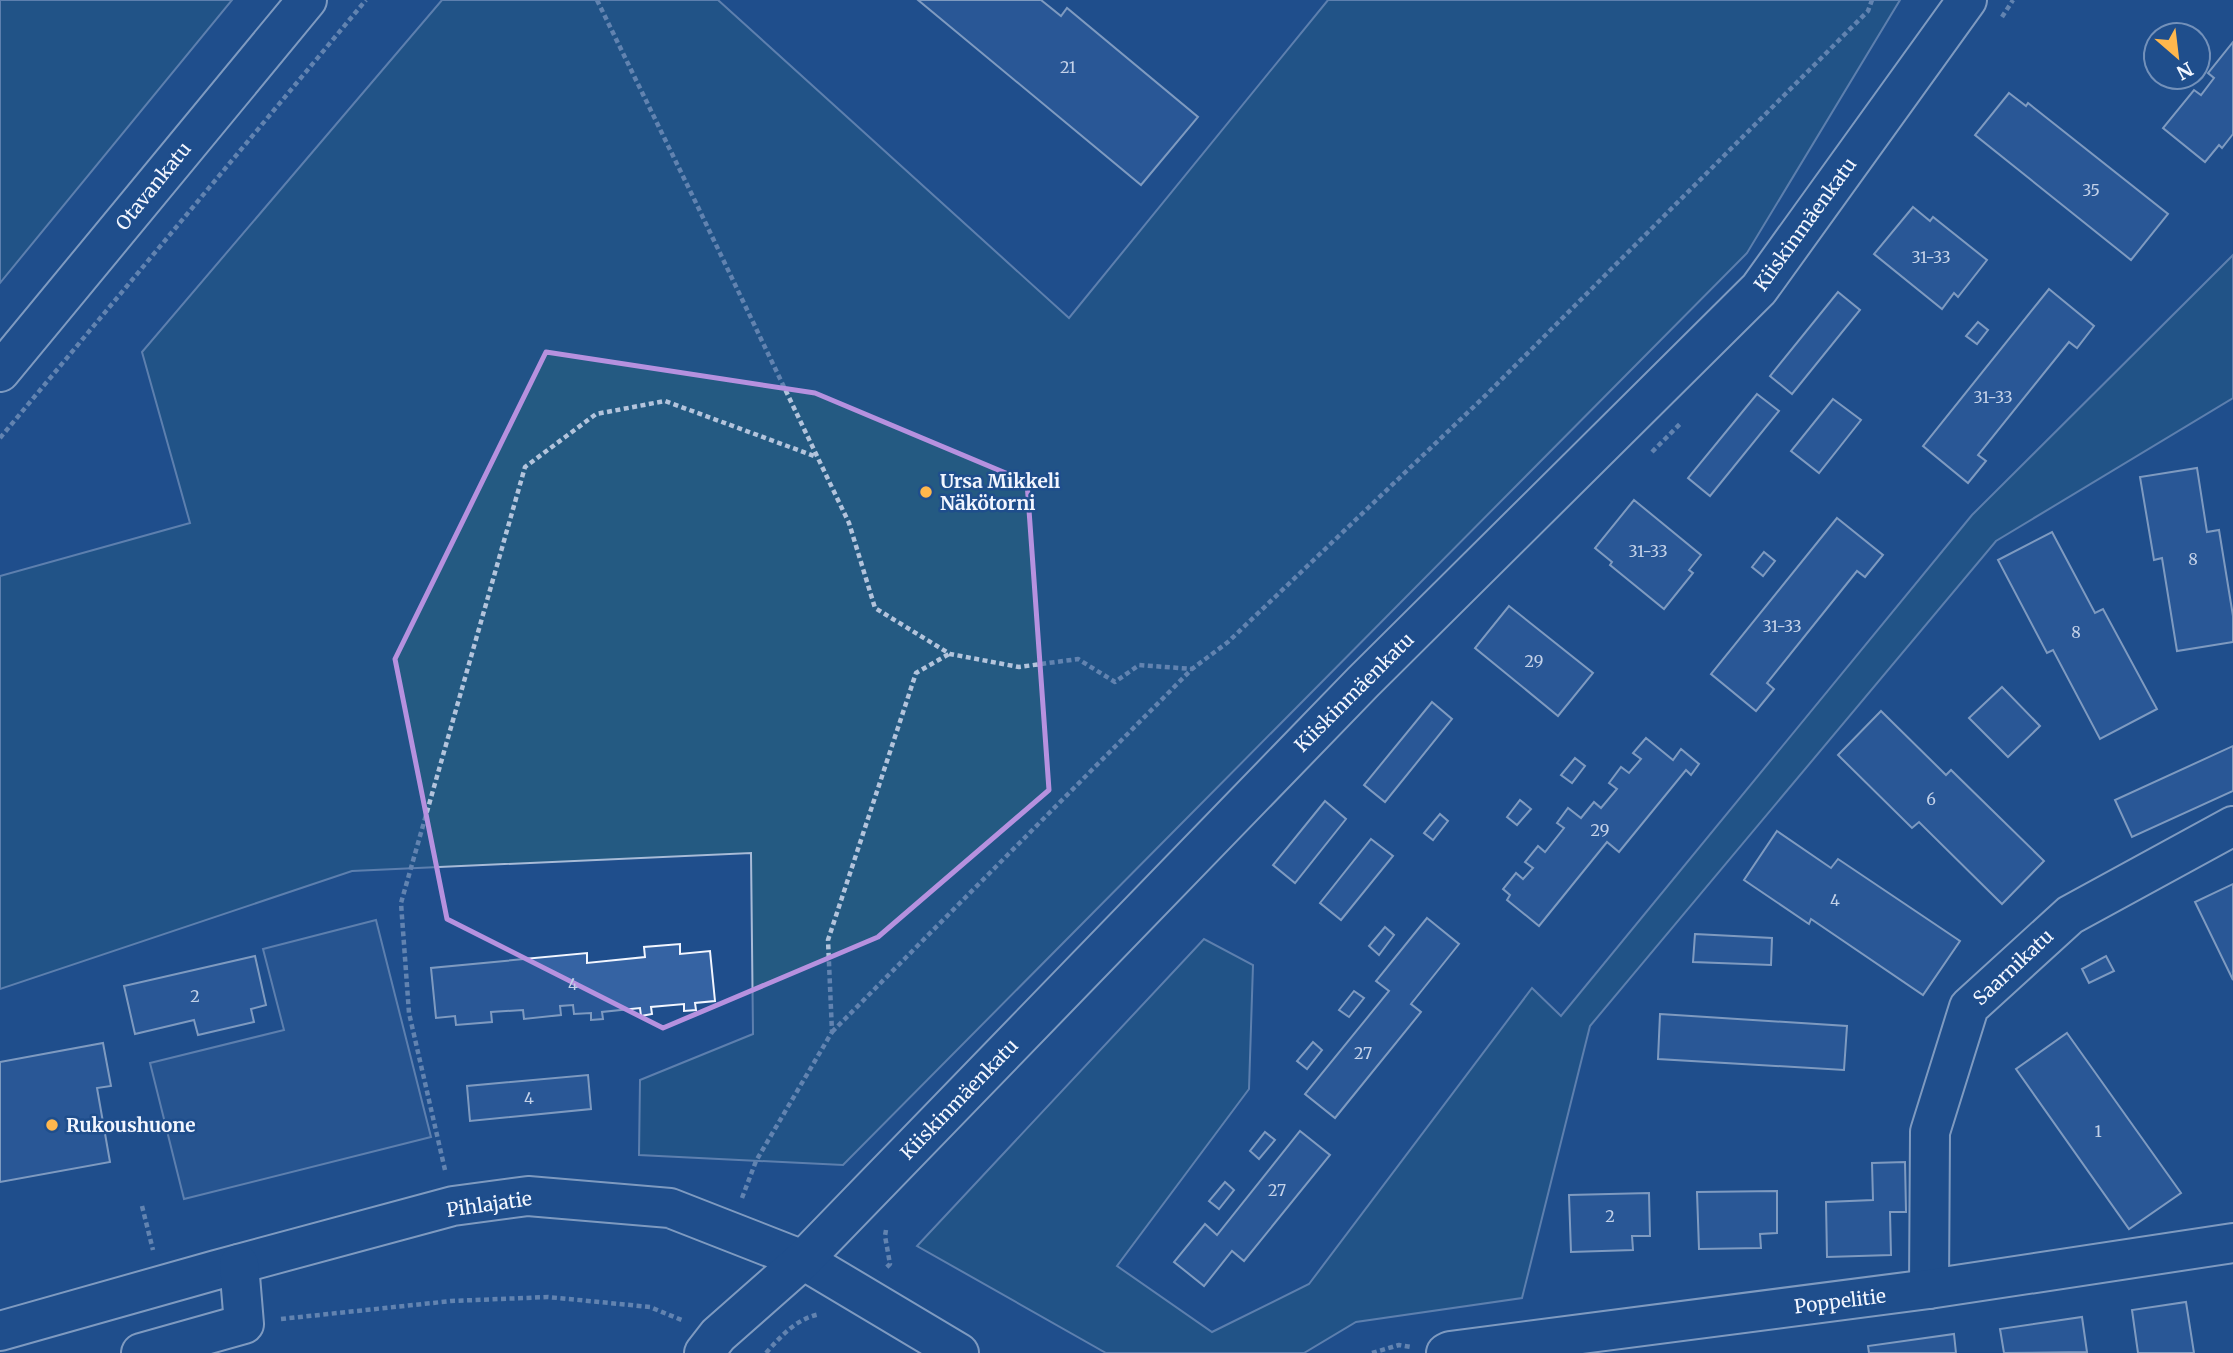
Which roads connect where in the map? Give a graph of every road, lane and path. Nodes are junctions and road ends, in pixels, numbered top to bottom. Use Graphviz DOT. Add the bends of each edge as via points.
graph roads {
  1 [pos="307,0"];
  2 [pos="366,0"];
  3 [pos="597,0"];
  4 [pos="1872,0"];
  5 [pos="1967,0"];
  6 [pos="0,372"];
  7 [pos="0,438"];
  8 [pos="817,457"];
  9 [pos="950,654"];
  10 [pos="1192,669"];
  11 [pos="2233,826"];
  12 [pos="832,1032"];
  13 [pos="453,1206"];
  14 [pos="730,1231"];
  15 [pos="2233,1243"];
  16 [pos="803,1260"];
  17 [pos="239,1264"];
  18 [pos="1929,1289"];
  19 [pos="244,1324"];
  20 [pos="0,1331"];
  21 [pos="711,1344"];
  22 [pos="141,1353"];
  23 [pos="958,1353"];
  24 [pos="1446,1353"];
  1 -- 6 [label="street, Otavankatu"];
  2 -- 7 [label="path"];
  3 -- 8 [label="path"];
  4 -- 10 [label="path" via="1868,11 1486,395 1228,642"];
  5 -- 16 [label="street, Kiiskinmäenkatu" via="1759,289 1363,682"];
  8 -- 9 [label="path" via="849,523 875,608"];
  8 -- 13 [label="path" via="664,401 596,414 525,467 401,903 409,1013"];
  9 -- 10 [label="path" via="1019,667 1079,659 1115,682 1139,665"];
  9 -- 12 [label="path" via="916,673 828,940"];
  10 -- 12 [label="path"];
  11 -- 18 [label="street, Saarnikatu" via="2070,915 1969,1007 1930,1132"];
  12 -- 14 [label="path" via="756,1161"];
  13 -- 14 [label="street, Pihlajatie" via="528,1196 670,1208"];
  13 -- 17 [label="street, Pihlajatie"];
  14 -- 16 [label="street, Pihlajatie"];
  15 -- 18 [label="street, Poppelitie"];
  16 -- 21 [label="street, Kiiskinmäenkatu"];
  16 -- 23 [label="street, Pihlajatie"];
  17 -- 19 [label="street"];
  17 -- 20 [label="street, Pihlajatie"];
  18 -- 24 [label="street, Poppelitie"];
  19 -- 21 [label="path" via="451,1301 548,1297 650,1307"];
  19 -- 22 [label="street"];
}
